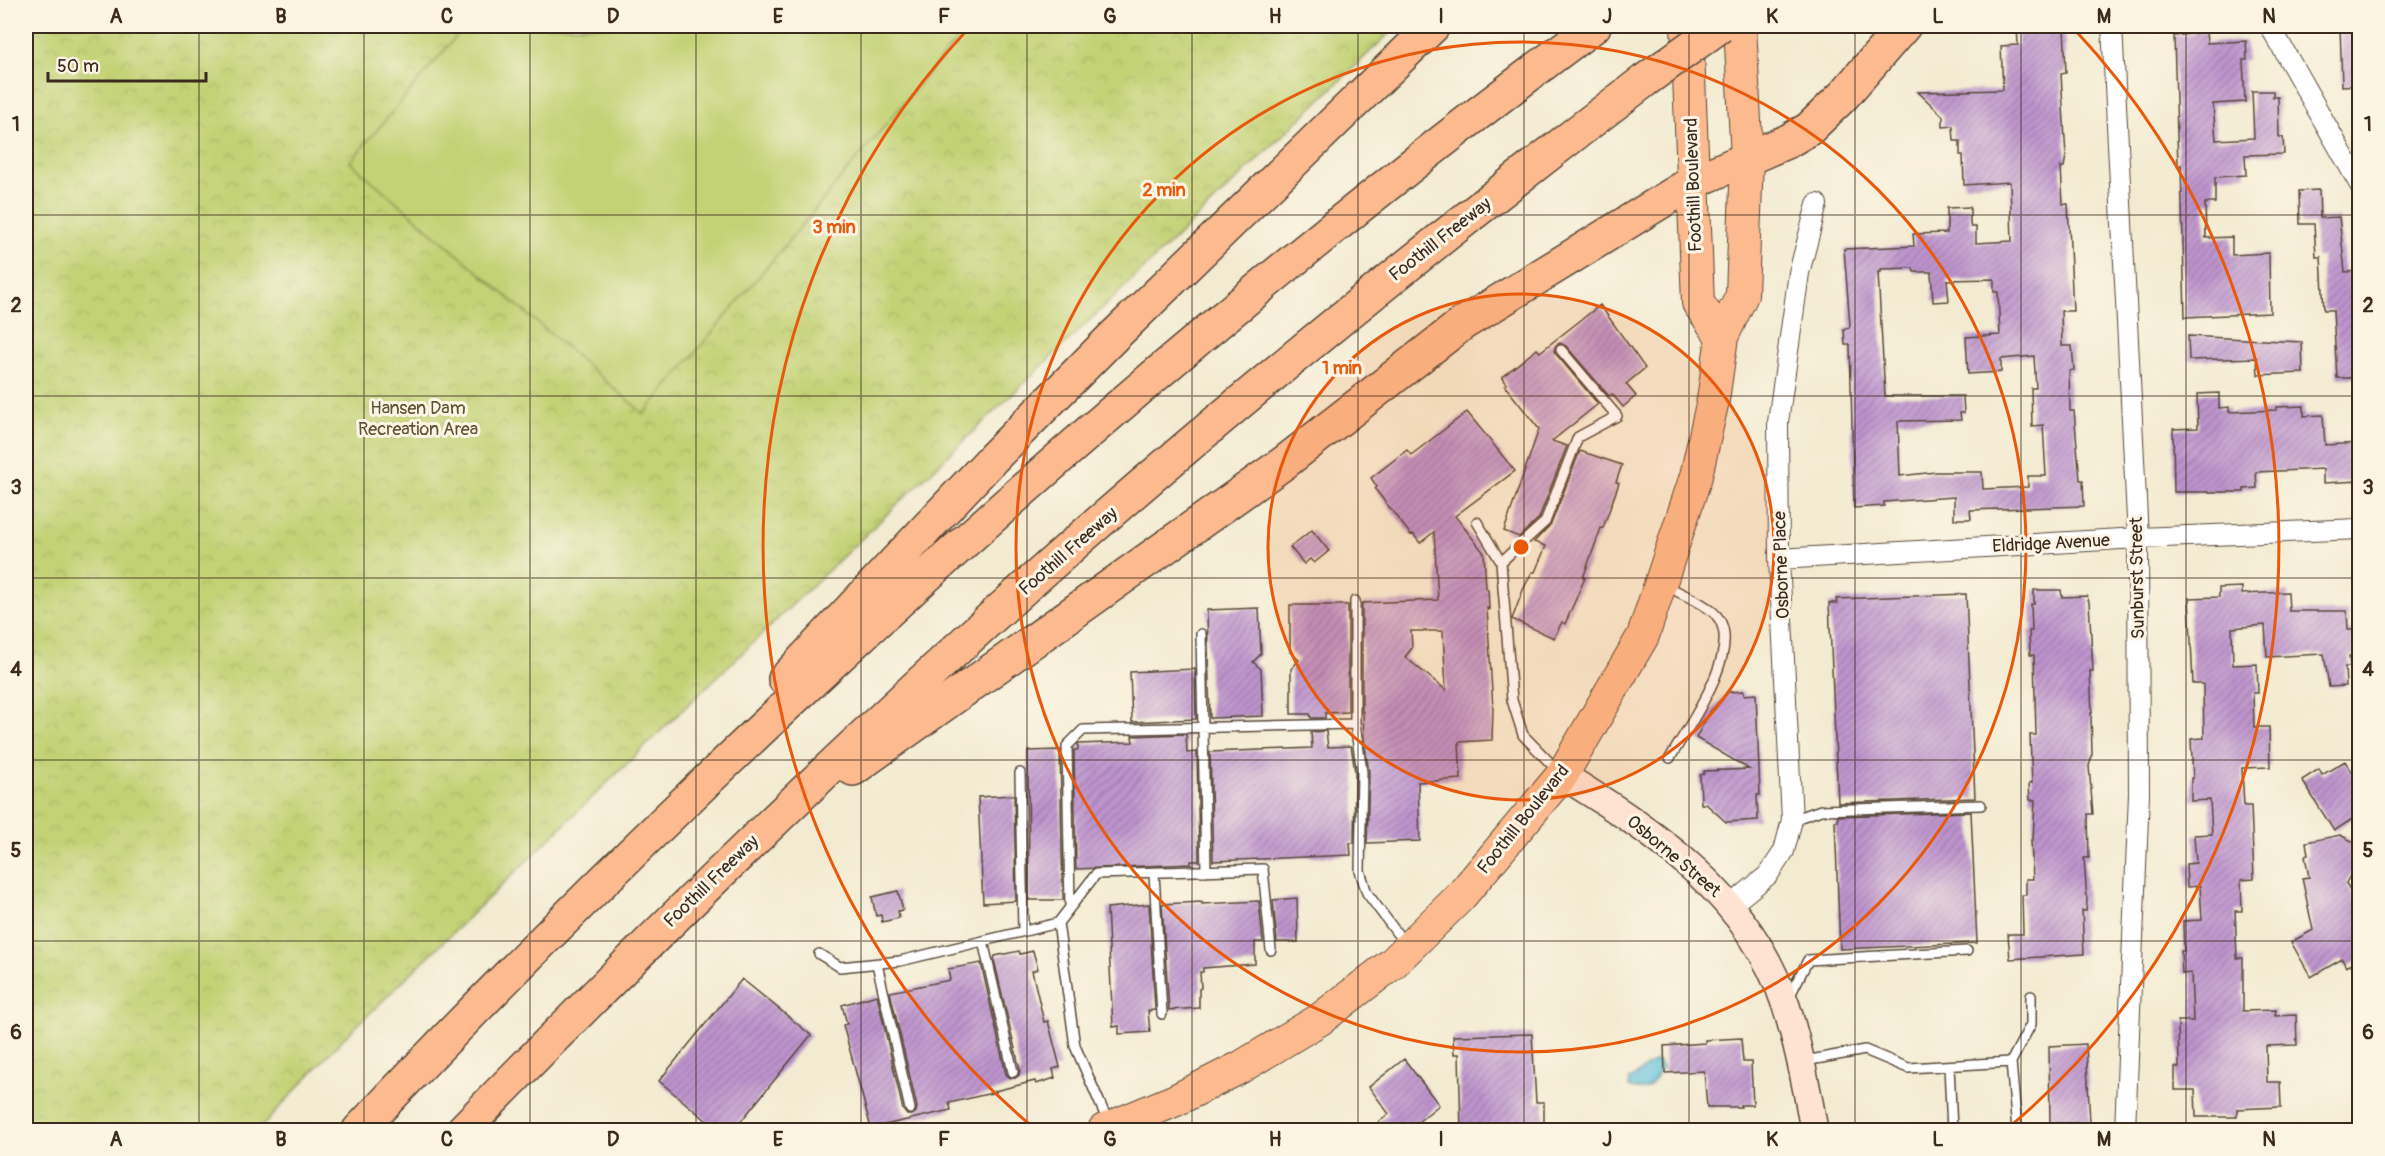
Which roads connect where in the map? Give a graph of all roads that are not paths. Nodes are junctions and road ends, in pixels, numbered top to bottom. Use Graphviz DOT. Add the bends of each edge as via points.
graph roads {
  1 [pos="1433,26"];
  2 [pos="1594,26"];
  3 [pos="1687,26"];
  4 [pos="1720,26"];
  5 [pos="1740,26"];
  6 [pos="1904,26"];
  7 [pos="2112,26"];
  8 [pos="2270,26"];
  9 [pos="1747,159"];
  10 [pos="1693,182"];
  11 [pos="2360,185"];
  12 [pos="1817,204"];
  13 [pos="1722,337"];
  14 [pos="1561,350"];
  15 [pos="1477,522"];
  16 [pos="2360,529"];
  17 [pos="2138,538"];
  18 [pos="1779,559"];
  19 [pos="1501,562"];
  20 [pos="1662,584"];
  21 [pos="1356,601"];
  22 [pos="1201,634"];
  23 [pos="1355,724"];
  24 [pos="1204,727"];
  25 [pos="1670,759"];
  26 [pos="1020,773"];
  27 [pos="1562,775"];
  28 [pos="1981,805"];
  29 [pos="1792,820"];
  30 [pos="769,825"];
  31 [pos="1206,871"];
  32 [pos="1154,873"];
  33 [pos="1731,905"];
  34 [pos="1070,906"];
  35 [pos="1058,923"];
  36 [pos="1023,932"];
  37 [pos="983,941"];
  38 [pos="1408,948"];
  39 [pos="1271,950"];
  40 [pos="1966,951"];
  41 [pos="819,954"];
  42 [pos="877,964"];
  43 [pos="2031,996"];
  44 [pos="1785,1004"];
  45 [pos="1162,1014"];
  46 [pos="1801,1062"];
  47 [pos="2011,1062"];
  48 [pos="1949,1066"];
  49 [pos="1013,1072"];
  50 [pos="387,1101"];
  51 [pos="910,1109"];
  52 [pos="1107,1130"];
  53 [pos="359,1131"];
  54 [pos="463,1131"];
  55 [pos="1814,1131"];
  56 [pos="1952,1131"];
  57 [pos="2017,1131"];
  58 [pos="2125,1131"];
  1 -- 50 [label="highway" via="993,458"];
  2 -- 50 [label="highway" via="1328,232 982,526 635,849"];
  3 -- 10 [label="main road, Foothill Boulevard"];
  4 -- 30 [label="highway, Foothill Freeway, bridge" via="1375,290 1213,425 1023,589"];
  5 -- 9 [label="main road, Foothill Boulevard"];
  6 -- 9 [label="highway" via="1809,129"];
  7 -- 17 [label="street, Sunburst Street"];
  8 -- 11 [label="street"];
  9 -- 10 [label="highway"];
  9 -- 13 [label="main road, Foothill Boulevard" via="1742,295"];
  10 -- 13 [label="main road, Foothill Boulevard" via="1698,303"];
  10 -- 30 [label="highway" via="1462,324 1285,462 885,748"];
  12 -- 18 [label="street, Osborne Place" via="1799,273 1778,423"];
  13 -- 20 [label="main road, Foothill Boulevard" via="1696,476"];
  14 -- 19 [label="lane" via="1617,416 1578,437 1545,522"];
  15 -- 19 [label="lane"];
  16 -- 17 [label="street, Eldridge Avenue"];
  17 -- 18 [label="street, Eldridge Avenue"];
  17 -- 58 [label="street, Sunburst Street" via="2139,794"];
  18 -- 29 [label="street, Osborne Place"];
  19 -- 27 [label="lane" via="1512,700 1523,735"];
  20 -- 25 [label="lane" via="1713,612 1721,620 1725,640 1718,674"];
  20 -- 27 [label="main road, Foothill Boulevard" via="1643,636"];
  21 -- 23 [label="lane"];
  22 -- 24 [label="lane"];
  23 -- 24 [label="lane"];
  23 -- 38 [label="lane" via="1362,772 1360,871 1368,893"];
  24 -- 31 [label="lane"];
  24 -- 34 [label="lane" via="1083,730 1067,746"];
  26 -- 36 [label="lane"];
  27 -- 33 [label="main road, Osborne Street" via="1629,816 1698,871"];
  27 -- 38 [label="main road, Foothill Boulevard" via="1460,897"];
  28 -- 29 [label="lane" via="1821,810"];
  29 -- 33 [label="street, Osborne Place" via="1784,851 1768,875"];
  30 -- 54 [label="highway, Foothill Freeway"];
  31 -- 32 [label="lane"];
  31 -- 39 [label="lane" via="1263,869"];
  32 -- 34 [label="lane" via="1096,874"];
  32 -- 45 [label="lane"];
  33 -- 44 [label="main road, Osborne Street" via="1761,950"];
  34 -- 35 [label="lane"];
  35 -- 36 [label="lane"];
  35 -- 52 [label="lane" via="1075,1046"];
  36 -- 37 [label="lane"];
  37 -- 42 [label="lane"];
  37 -- 49 [label="lane"];
  38 -- 52 [label="main road, Foothill Boulevard" via="1319,1020 1176,1100"];
  40 -- 44 [label="lane" via="1808,960"];
  41 -- 42 [label="lane" via="840,968"];
  42 -- 51 [label="lane"];
  43 -- 47 [label="lane" via="2031,1024"];
  44 -- 46 [label="main road, Osborne Street"];
  46 -- 48 [label="lane" via="1865,1050 1908,1068"];
  46 -- 55 [label="main road, Osborne Street"];
  47 -- 48 [label="lane"];
  47 -- 57 [label="lane"];
  48 -- 56 [label="lane"];
  50 -- 53 [label="highway"];
}
